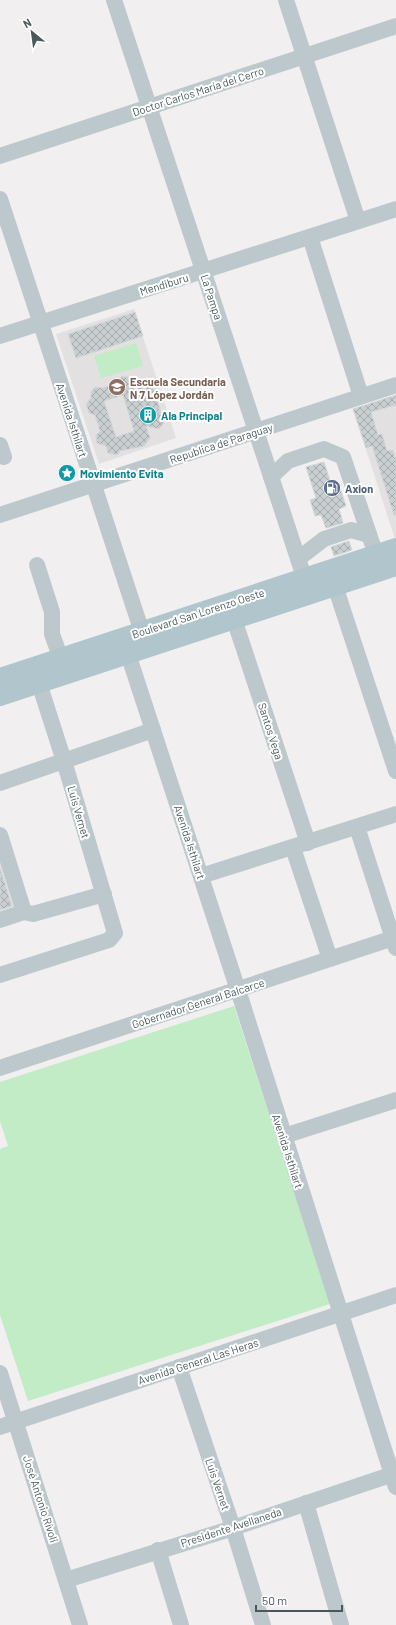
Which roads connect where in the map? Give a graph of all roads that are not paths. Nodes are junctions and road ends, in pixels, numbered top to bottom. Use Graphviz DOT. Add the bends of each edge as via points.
graph roads {
  1 [pos="114,0"];
  2 [pos="286,0"];
  3 [pos="396,26"];
  4 [pos="304,56"];
  5 [pos="150,107"];
  6 [pos="0,156"];
  7 [pos="0,199"];
  8 [pos="396,209"];
  9 [pos="358,221"];
  10 [pos="310,236"];
  11 [pos="7,241"];
  12 [pos="204,272"];
  13 [pos="40,322"];
  14 [pos="0,336"];
  15 [pos="396,385"];
  16 [pos="361,396"];
  17 [pos="256,431"];
  18 [pos="271,477"];
  19 [pos="93,485"];
  20 [pos="0,515"];
  21 [pos="372,544"];
  22 [pos="396,548"];
  23 [pos="37,565"];
  24 [pos="396,566"];
  25 [pos="304,575"];
  26 [pos="335,586"];
  27 [pos="234,618"];
  28 [pos="138,632"];
  29 [pos="131,653"];
  30 [pos="61,659"];
  31 [pos="0,678"];
  32 [pos="39,683"];
  33 [pos="0,696"];
  34 [pos="153,730"];
  35 [pos="64,761"];
  36 [pos="396,771"];
  37 [pos="0,783"];
  38 [pos="396,814"];
  39 [pos="357,827"];
  40 [pos="0,835"];
  41 [pos="301,845"];
  42 [pos="201,876"];
  43 [pos="104,894"];
  44 [pos="24,912"];
  45 [pos="0,920"];
  46 [pos="395,941"];
  47 [pos="330,959"];
  48 [pos="0,975"];
  49 [pos="238,990"];
  50 [pos="0,1068"];
  51 [pos="396,1100"];
  52 [pos="284,1136"];
  53 [pos="396,1295"];
  54 [pos="341,1313"];
  55 [pos="179,1367"];
  56 [pos="0,1374"];
  57 [pos="16,1421"];
  58 [pos="0,1426"];
  59 [pos="395,1478"];
  60 [pos="306,1503"];
  61 [pos="233,1528"];
  62 [pos="158,1550"];
  63 [pos="66,1580"];
  64 [pos="80,1625"];
  65 [pos="182,1625"];
  66 [pos="263,1625"];
  67 [pos="341,1625"];
  1 -- 5 [label="street, La Pampa"];
  2 -- 4 [label="street"];
  3 -- 4 [label="street, Doctor Carlos María del Cerro"];
  4 -- 5 [label="street, Doctor Carlos María del Cerro"];
  4 -- 9 [label="street"];
  5 -- 6 [label="street, Doctor Carlos María del Cerro"];
  5 -- 12 [label="street, La Pampa"];
  7 -- 11 [label="street, Avenida Isthilart"];
  8 -- 9 [label="street, Mendiburu"];
  9 -- 10 [label="street, Mendiburu"];
  10 -- 12 [label="street, Mendiburu"];
  10 -- 16 [label="street"];
  11 -- 13 [label="street, Avenida Isthilart"];
  12 -- 13 [label="street, Mendiburu"];
  12 -- 17 [label="street, La Pampa"];
  13 -- 14 [label="street, Mendiburu"];
  13 -- 19 [label="street, Avenida Isthilart"];
  15 -- 16 [label="street, Republica de Paraguay"];
  16 -- 17 [label="street, Republica de Paraguay"];
  17 -- 18 [label="street, La Pampa"];
  17 -- 19 [label="street, Republica de Paraguay"];
  18 -- 21 [label="street" via="288,461 324,450 343,457"];
  18 -- 25 [label="street, La Pampa"];
  19 -- 20 [label="street, Republica de Paraguay"];
  19 -- 28 [label="street, Avenida Isthilart" via="139,623"];
  21 -- 22 [label="main road, Boulevard San Lorenzo Oeste"];
  21 -- 25 [label="main road, Boulevard San Lorenzo Oeste"];
  21 -- 25 [label="street" via="351,530 324,539"];
  23 -- 30 [label="street" via="52,612 52,634"];
  24 -- 26 [label="main road, Boulevard San Lorenzo Oeste"];
  25 -- 26 [label="main road, Boulevard San Lorenzo Oeste"];
  25 -- 27 [label="main road, Boulevard San Lorenzo Oeste"];
  25 -- 28 [label="main road, Boulevard San Lorenzo Oeste"];
  26 -- 36 [label="street"];
  27 -- 29 [label="main road, Boulevard San Lorenzo Oeste"];
  27 -- 41 [label="street, Santos Vega"];
  28 -- 29 [label="street, Avenida Isthilart"];
  28 -- 30 [label="main road, Boulevard San Lorenzo Oeste"];
  29 -- 32 [label="main road, Boulevard San Lorenzo Oeste"];
  29 -- 34 [label="street, Avenida Isthilart" via="130,660"];
  30 -- 31 [label="main road, Boulevard San Lorenzo Oeste"];
  32 -- 33 [label="main road, Boulevard San Lorenzo Oeste"];
  32 -- 35 [label="street, Luis Vernet"];
  34 -- 35 [label="street"];
  34 -- 42 [label="street, Avenida Isthilart"];
  35 -- 37 [label="street"];
  35 -- 43 [label="street, Luis Vernet"];
  38 -- 39 [label="street"];
  39 -- 41 [label="street"];
  39 -- 46 [label="street"];
  40 -- 44 [label="street"];
  41 -- 42 [label="street"];
  41 -- 47 [label="street, Santos Vega"];
  42 -- 49 [label="street, Avenida Isthilart"];
  43 -- 44 [label="street" via="33,914"];
  43 -- 48 [label="street, Luis Vernet" via="115,931 109,940"];
  44 -- 45 [label="street"];
  46 -- 47 [label="street, Gobernador General Balcarce"];
  47 -- 49 [label="street, Gobernador General Balcarce"];
  49 -- 50 [label="street, Gobernador General Balcarce"];
  49 -- 52 [label="street, Avenida Isthilart"];
  51 -- 52 [label="street"];
  52 -- 54 [label="street, Avenida Isthilart"];
  53 -- 54 [label="street, Avenida General Las Heras"];
  54 -- 55 [label="street, Avenida General Las Heras"];
  54 -- 59 [label="street, Avenida Isthilart"];
  55 -- 57 [label="street, Avenida General Las Heras"];
  55 -- 61 [label="street, Luis Vernet"];
  56 -- 57 [label="street, José Antonio Rívoli"];
  57 -- 58 [label="street, Avenida General Las Heras"];
  57 -- 63 [label="street, José Antonio Rívoli"];
  59 -- 60 [label="street, Presidente Avellaneda"];
  60 -- 61 [label="street, Presidente Avellaneda"];
  60 -- 67 [label="street"];
  61 -- 62 [label="street, Presidente Avellaneda"];
  61 -- 66 [label="street, Luis Vernet"];
  62 -- 63 [label="street, Presidente Avellaneda"];
  62 -- 65 [label="street"];
  63 -- 64 [label="street, José Antonio Rívoli"];
}
